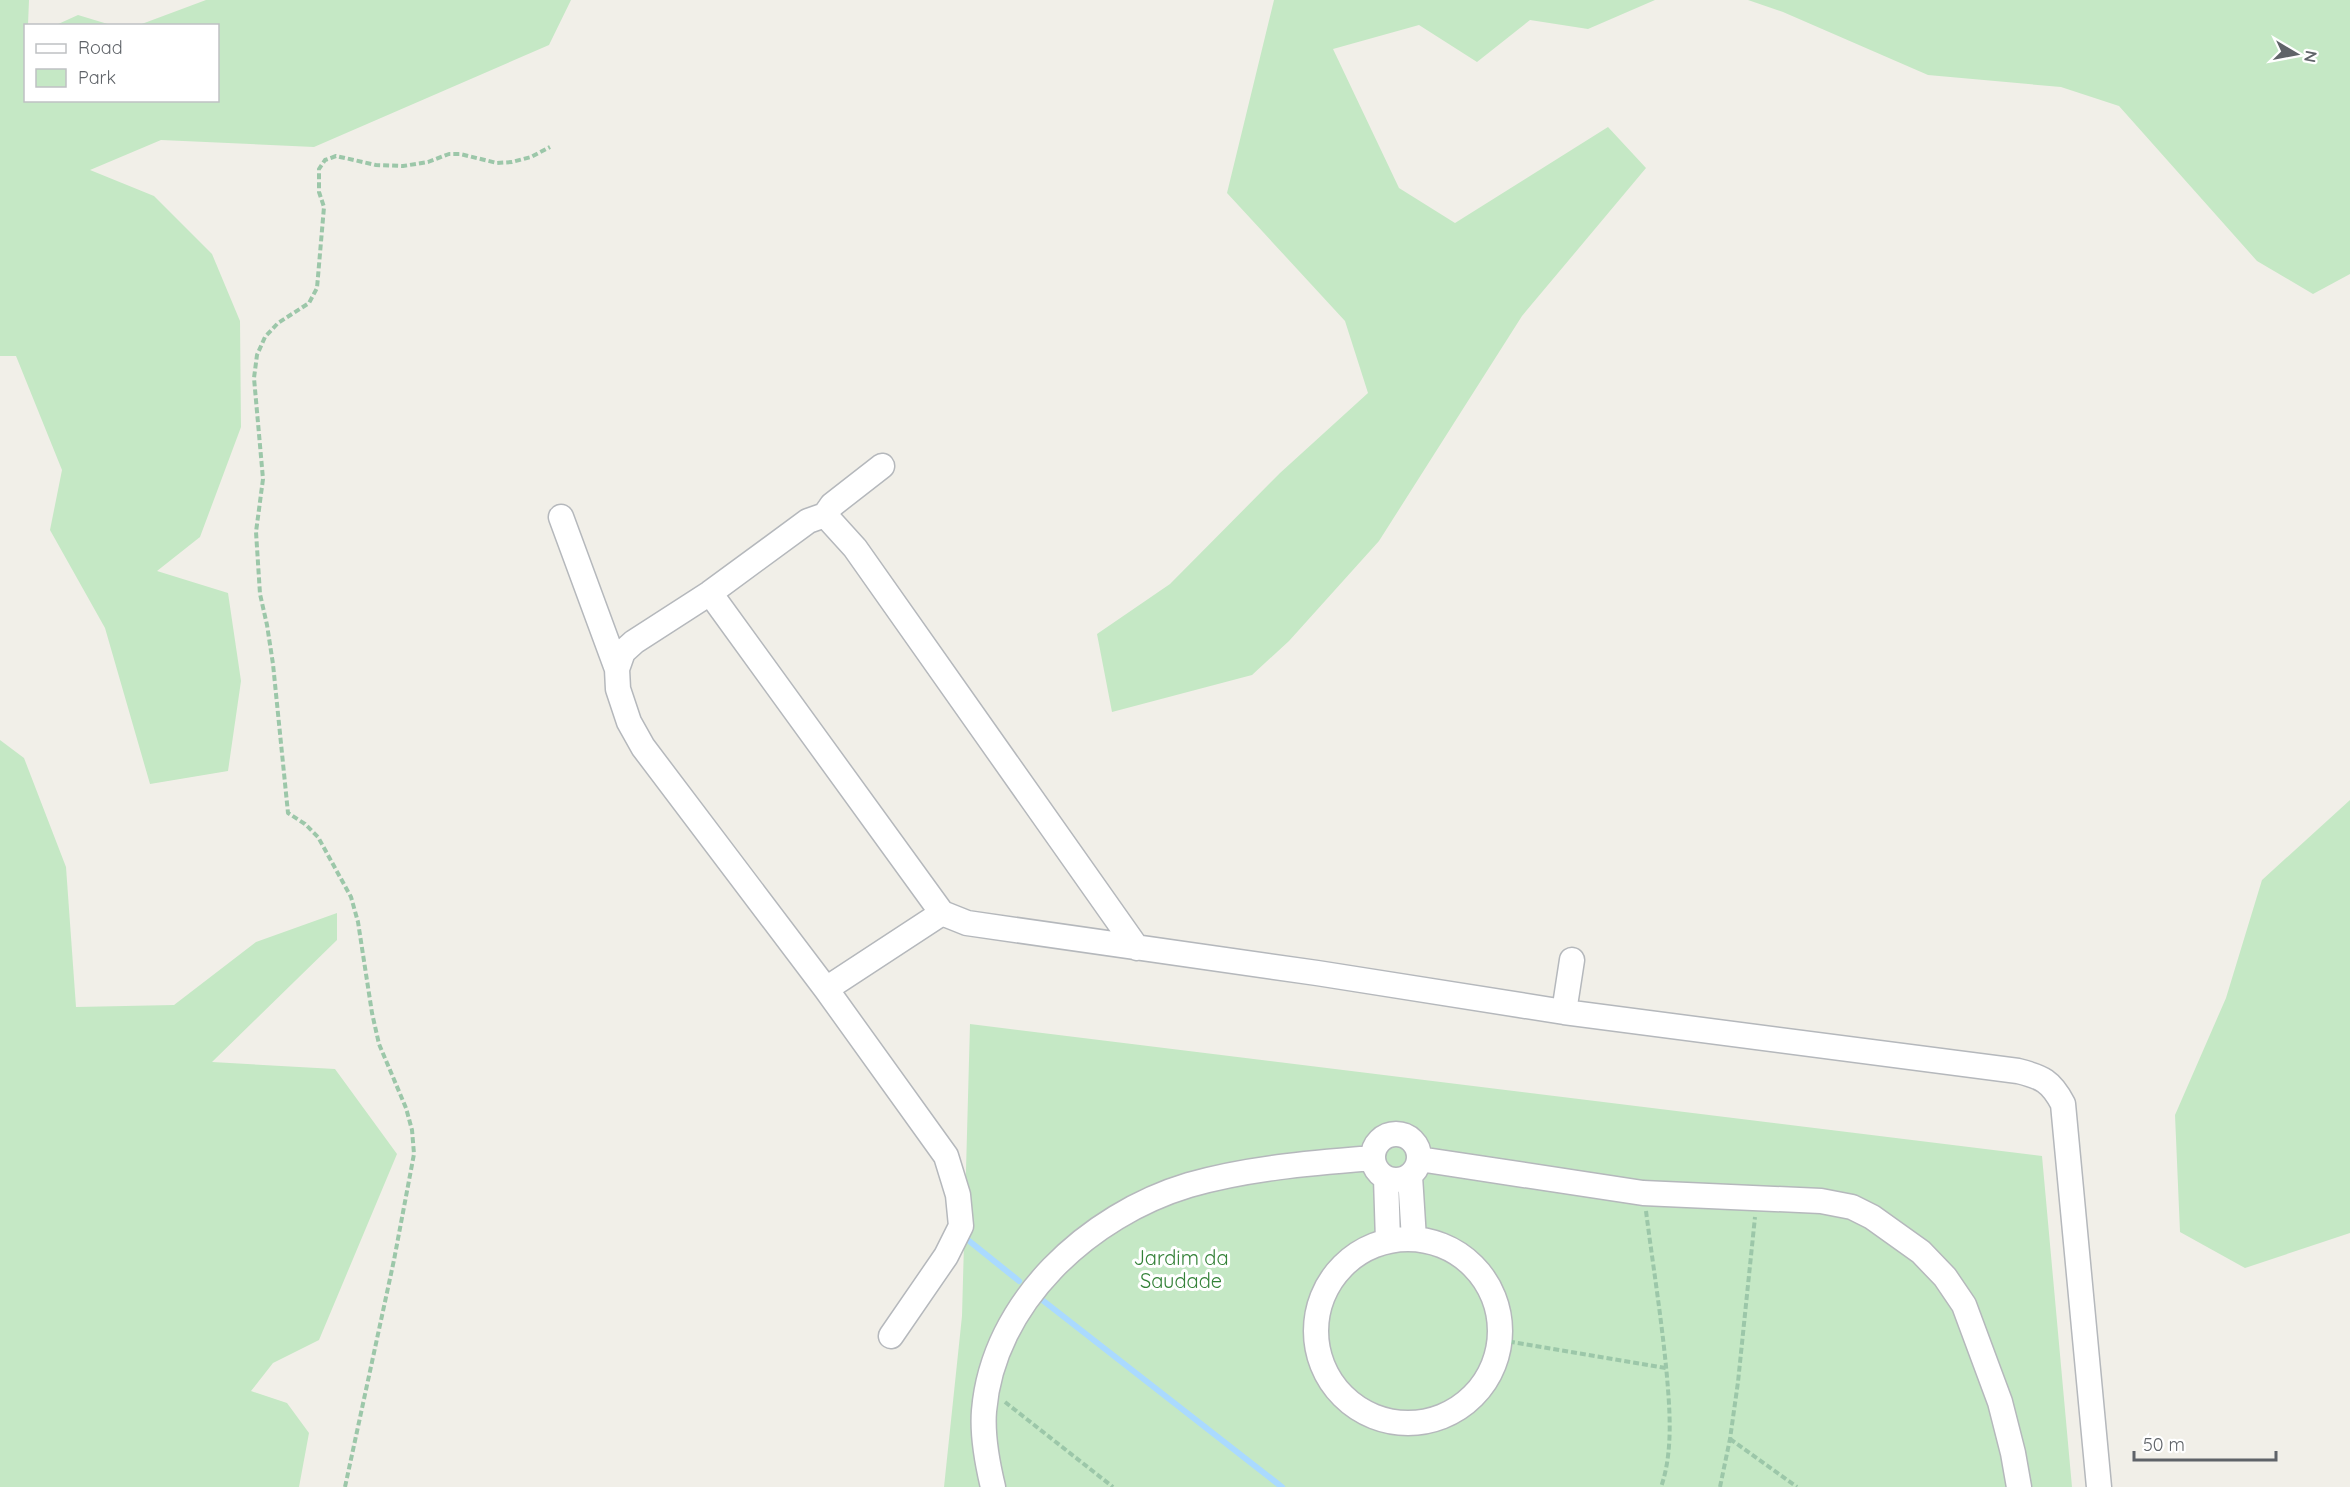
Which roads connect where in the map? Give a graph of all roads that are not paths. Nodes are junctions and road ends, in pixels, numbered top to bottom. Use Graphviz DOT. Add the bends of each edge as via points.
graph roads {
  1 [pos="882,466"];
  2 [pos="825,515"];
  3 [pos="561,517"];
  4 [pos="710,593"];
  5 [pos="617,669"];
  6 [pos="942,913"];
  7 [pos="1137,948"];
  8 [pos="1572,960"];
  9 [pos="826,989"];
  10 [pos="1564,1012"];
  11 [pos="1397,1168"];
  12 [pos="1414,1239"];
  13 [pos="1388,1241"];
  14 [pos="891,1336"];
  15 [pos="993,1487"];
  16 [pos="2019,1487"];
  17 [pos="2099,1487"];
  1 -- 2 [label="street" via="832,505"];
  2 -- 4 [label="street" via="808,521"];
  2 -- 7 [label="street" via="855,548"];
  3 -- 5 [label="street"];
  4 -- 5 [label="street" via="634,642 623,652"];
  4 -- 6 [label="street"];
  5 -- 9 [label="street" via="618,689 643,747"];
  6 -- 7 [label="street" via="967,923"];
  6 -- 9 [label="street"];
  7 -- 10 [label="street"];
  8 -- 10 [label="street"];
  9 -- 14 [label="street" via="946,1156 958,1195 961,1226 946,1256"];
  10 -- 17 [label="street" via="2018,1071 2040,1076 2055,1088 2065,1127"];
  11 -- 12 [label="street"];
  11 -- 13 [label="street"];
  11 -- 15 [label="street" via="1302,1164 1189,1185 1110,1220 1077,1244 1026,1300 997,1356 984,1412"];
  11 -- 16 [label="street" via="1643,1193 1821,1201 1852,1207 1872,1217 1921,1252 1964,1305 2000,1402"];
  12 -- 13 [label="street"];
  12 -- 13 [label="street" via="1460,1254 1478,1271 1499,1316 1500,1340 1494,1365 1482,1387 1464,1405 1442,1418 1417,1424 1392,1423 1368,1415 1347,1401 1331,1382 1320,1359 1316,1334 1319,1308 1328,1285 1344,1265 1364,1250"];
}
